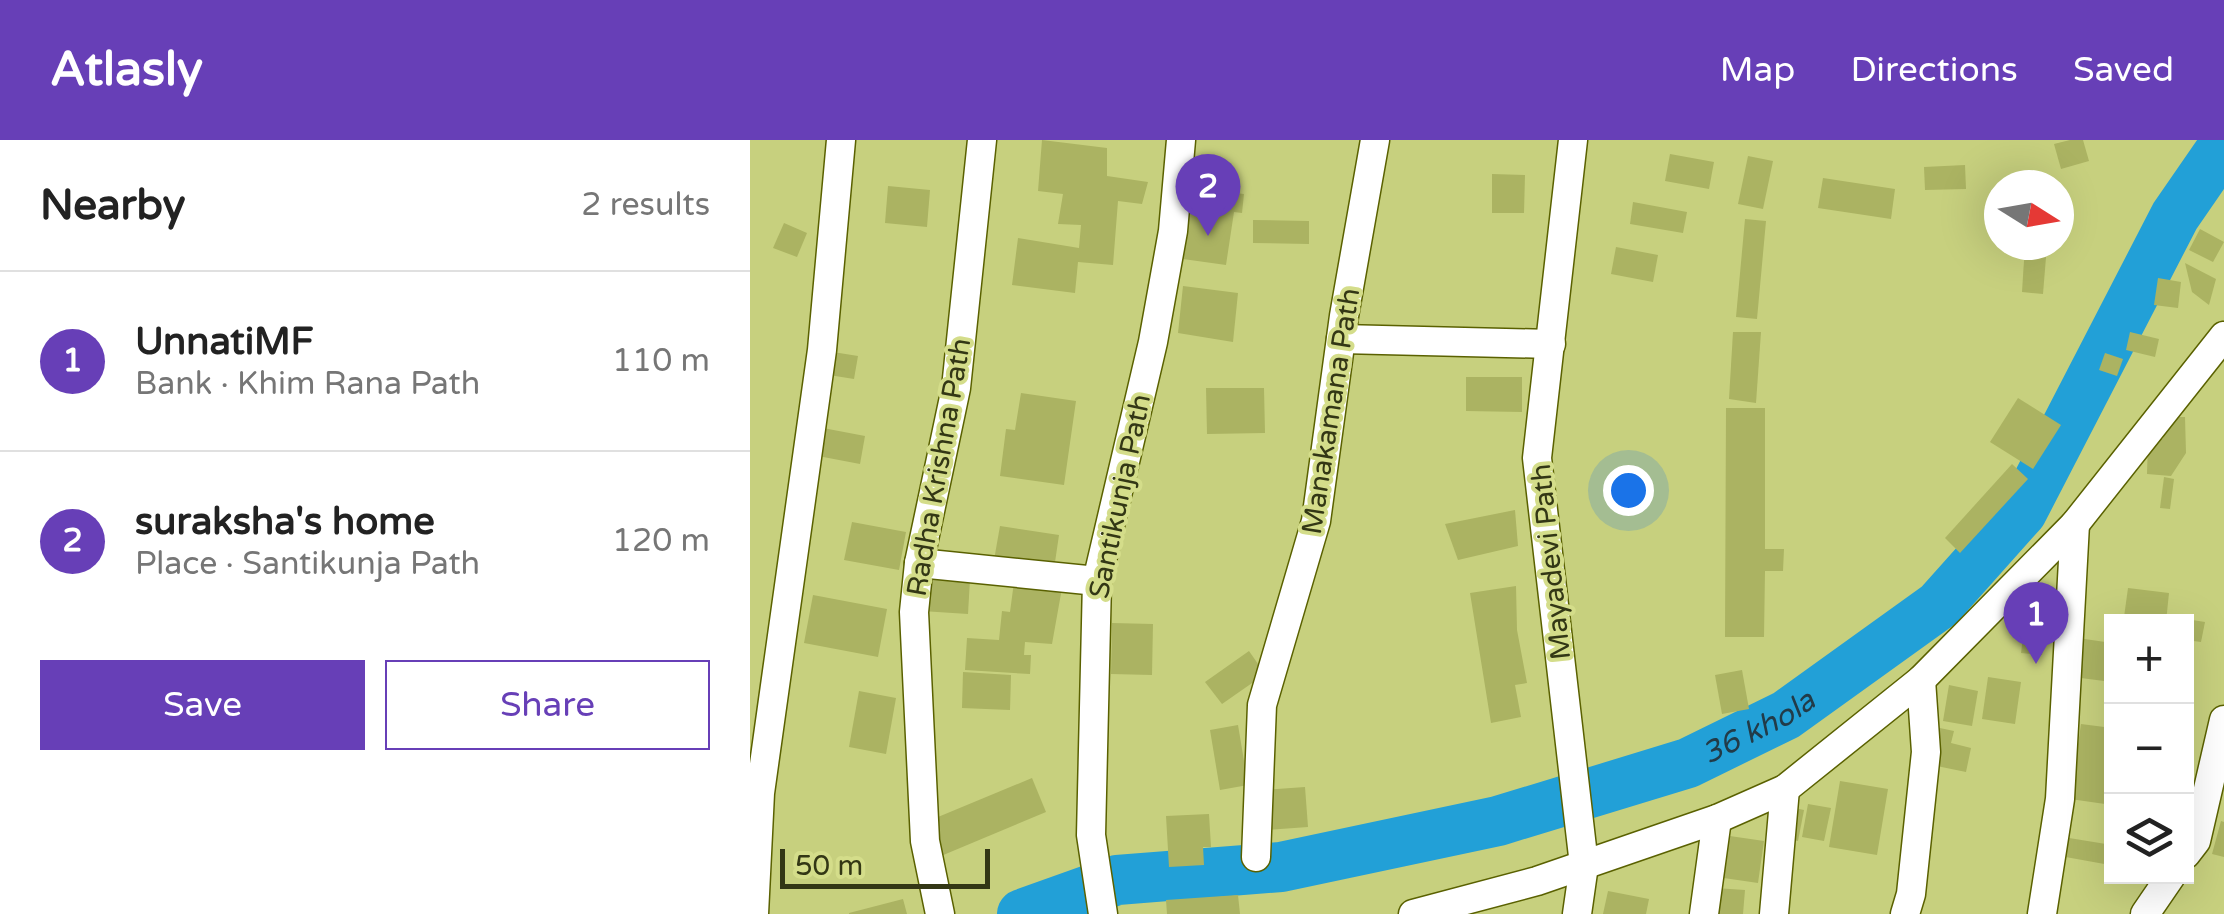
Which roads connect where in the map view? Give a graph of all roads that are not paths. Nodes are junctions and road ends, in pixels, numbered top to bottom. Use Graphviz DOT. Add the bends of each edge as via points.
graph roads {
  1 [pos="842,140"];
  2 [pos="982,140"];
  3 [pos="1181,140"];
  4 [pos="1375,140"];
  5 [pos="1573,140"];
  6 [pos="2224,336"];
  7 [pos="1341,339"];
  8 [pos="1551,344"];
  9 [pos="2075,524"];
  10 [pos="918,563"];
  11 [pos="1097,581"];
  12 [pos="1921,680"];
  13 [pos="2224,720"];
  14 [pos="1785,788"];
  15 [pos="1717,819"];
  16 [pos="2194,844"];
  17 [pos="1256,857"];
  18 [pos="1584,865"];
  19 [pos="2165,884"];
  20 [pos="1501,902"];
  21 [pos="754,914"];
  22 [pos="940,914"];
  23 [pos="1103,914"];
  24 [pos="1413,914"];
  25 [pos="1577,914"];
  26 [pos="1704,914"];
  27 [pos="1774,914"];
  28 [pos="1905,914"];
  29 [pos="2042,914"];
  30 [pos="2144,914"];
  1 -- 21 [label="street" via="822,350 760,793"];
  2 -- 10 [label="street, Radha Krishna Path" via="956,388"];
  3 -- 11 [label="street, Santikunja Path" via="1153,342"];
  4 -- 7 [label="street, Manakamana Path"];
  5 -- 8 [label="street, Mayadevi Path"];
  6 -- 9 [label="street"];
  7 -- 8 [label="street"];
  7 -- 17 [label="street, Manakamana Path" via="1316,521 1262,705"];
  8 -- 18 [label="street, Mayadevi Path" via="1537,458"];
  9 -- 12 [label="street"];
  9 -- 29 [label="street" via="2060,799"];
  10 -- 11 [label="street"];
  10 -- 22 [label="street, Radha Krishna Path" via="914,612 925,841"];
  11 -- 23 [label="street, Santikunja Path" via="1092,835"];
  12 -- 14 [label="street"];
  12 -- 28 [label="street" via="1926,752"];
  13 -- 16 [label="street"];
  14 -- 15 [label="street"];
  14 -- 27 [label="street"];
  15 -- 18 [label="street"];
  15 -- 26 [label="street"];
  18 -- 20 [label="street"];
  18 -- 25 [label="street, Mayadevi Path"];
  19 -- 30 [label="street"];
  20 -- 24 [label="street"];
}
